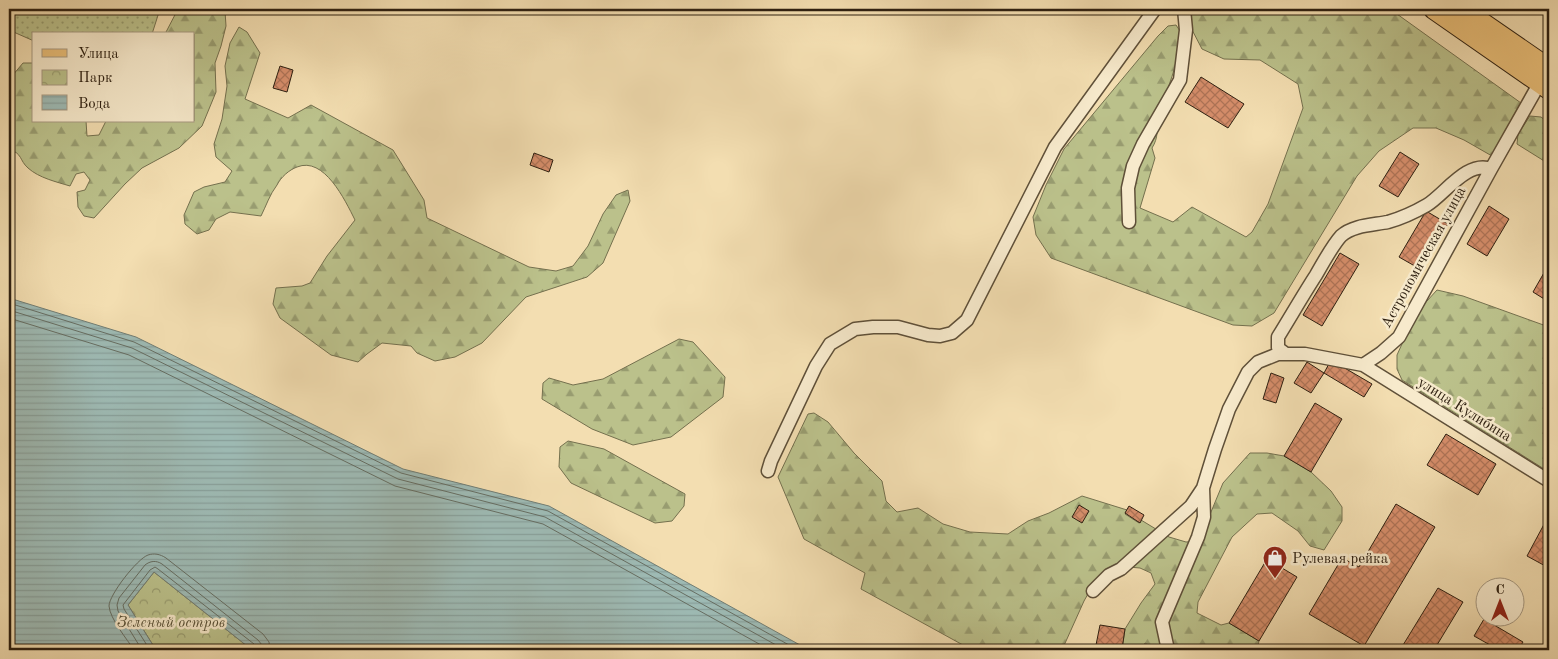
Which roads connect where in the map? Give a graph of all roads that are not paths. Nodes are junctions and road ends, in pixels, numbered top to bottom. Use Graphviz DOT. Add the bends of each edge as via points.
graph roads {
  1 [pos="1155,9"];
  2 [pos="1184,9"];
  3 [pos="1434,9"];
  4 [pos="1462,9"];
  5 [pos="1547,78"];
  6 [pos="1490,169"];
  7 [pos="1130,222"];
  8 [pos="1286,354"];
  9 [pos="1363,365"];
  10 [pos="768,471"];
  11 [pos="1549,481"];
  12 [pos="1203,488"];
  13 [pos="1093,591"];
  14 [pos="1168,650"];
  1 -- 10 [label="street" via="1055,147 967,320 952,332 940,336 898,327 873,327 855,329 830,344 816,366"];
  2 -- 7 [label="street" via="1186,30 1180,80 1133,166 1128,188"];
  3 -- 5 [label="main road"];
  4 -- 5 [label="main road"];
  5 -- 6 [label="street, Астрономическая улица"];
  6 -- 8 [label="street" via="1477,167 1428,204 1405,216 1354,229 1342,236 1278,337 1278,348"];
  6 -- 9 [label="street, Астрономическая улица" via="1399,337"];
  8 -- 9 [label="street" via="1305,354"];
  8 -- 12 [label="street" via="1258,362 1248,372 1229,408"];
  9 -- 11 [label="street, улица Кулибина"];
  12 -- 13 [label="street" via="1191,506"];
  12 -- 14 [label="street" via="1204,517 1198,537 1162,622"];
}
